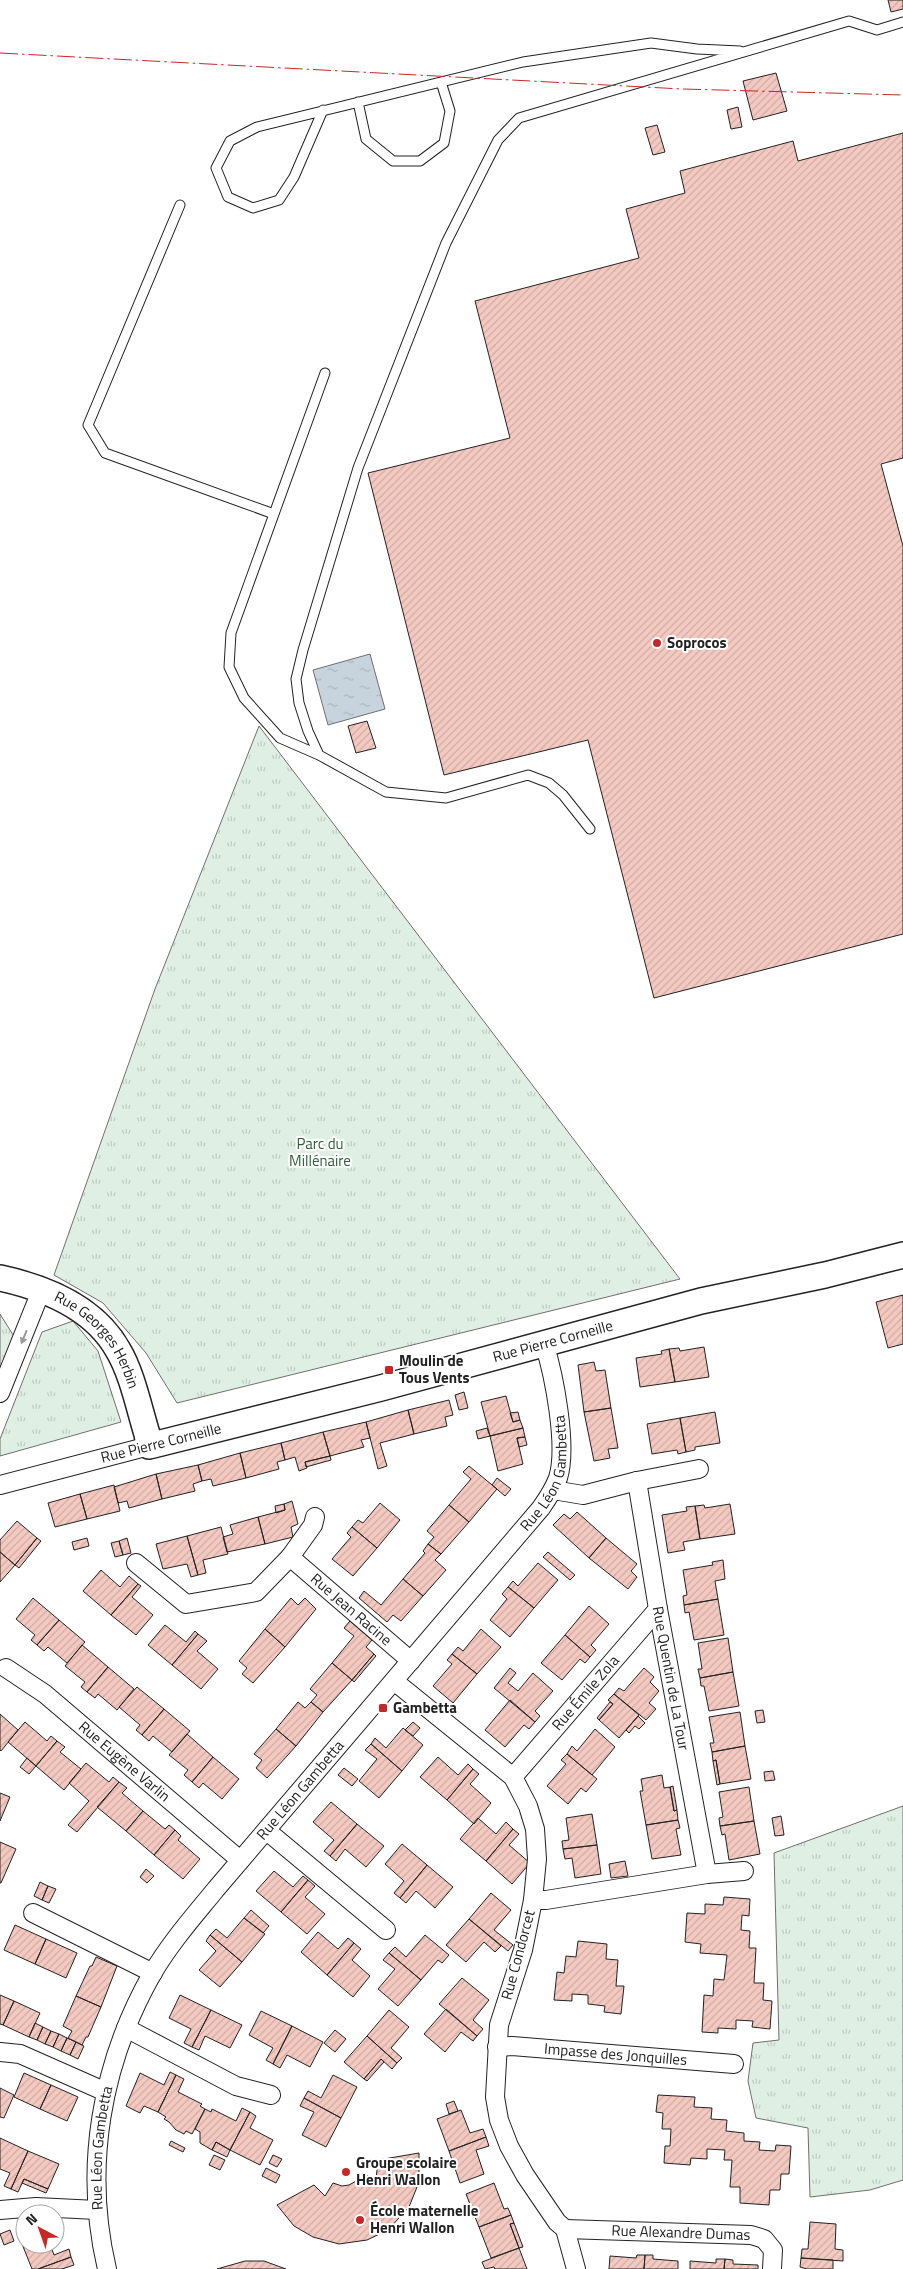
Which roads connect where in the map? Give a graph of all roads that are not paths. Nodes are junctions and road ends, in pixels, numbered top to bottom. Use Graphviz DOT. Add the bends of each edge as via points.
graph roads {
  1 [pos="903,22"];
  2 [pos="748,51"];
  3 [pos="441,82"];
  4 [pos="358,102"];
  5 [pos="323,110"];
  6 [pos="180,205"];
  7 [pos="326,373"];
  8 [pos="274,514"];
  9 [pos="319,755"];
  10 [pos="590,829"];
  11 [pos="903,1255"];
  12 [pos="0,1278"];
  13 [pos="41,1291"];
  14 [pos="544,1343"];
  15 [pos="0,1393"];
  16 [pos="148,1446"];
  17 [pos="699,1469"];
  18 [pos="637,1481"];
  19 [pos="0,1485"];
  20 [pos="553,1490"];
  21 [pos="316,1517"];
  22 [pos="290,1557"];
  23 [pos="136,1563"];
  24 [pos="658,1609"];
  25 [pos="411,1661"];
  26 [pos="6,1668"];
  27 [pos="394,1681"];
  28 [pos="513,1777"];
  29 [pos="267,1830"];
  30 [pos="240,1860"];
  31 [pos="744,1870"];
  32 [pos="707,1874"];
  33 [pos="533,1900"];
  34 [pos="33,1913"];
  35 [pos="386,1930"];
  36 [pos="152,1973"];
  37 [pos="126,2028"];
  38 [pos="497,2047"];
  39 [pos="0,2052"];
  40 [pos="734,2064"];
  41 [pos="106,2092"];
  42 [pos="271,2095"];
  43 [pos="0,2210"];
  44 [pos="97,2210"];
  45 [pos="565,2229"];
  46 [pos="107,2269"];
  47 [pos="576,2269"];
  48 [pos="772,2269"];
  1 -- 2 [label="lane" via="877,30 849,21"];
  2 -- 3 [label="lane" via="651,43 523,62"];
  2 -- 9 [label="lane" via="519,118 498,140 446,242 358,468 303,650 296,679 299,703"];
  3 -- 4 [label="lane"];
  3 -- 4 [label="lane" via="450,111 444,143 420,162 393,162 366,139"];
  4 -- 5 [label="lane"];
  5 -- 5 [label="lane" via="257,127 230,141 216,168 228,197 253,208 279,200 294,177"];
  6 -- 8 [label="lane" via="88,425 105,454"];
  7 -- 8 [label="lane"];
  8 -- 9 [label="lane" via="231,633 230,666 244,698 280,738"];
  9 -- 10 [label="lane" via="386,792 446,798 528,775 548,783 563,795"];
  11 -- 14 [label="street, Rue Pierre Corneille" via="702,1301"];
  12 -- 13 [label="street, Rue Georges Herbin"];
  13 -- 15 [label="street, one-way"];
  13 -- 16 [label="street, Rue Georges Herbin" via="79,1307 101,1325 119,1351 147,1434"];
  14 -- 16 [label="street, Rue Pierre Corneille"];
  14 -- 20 [label="street, Rue Léon Gambetta" via="563,1451"];
  16 -- 19 [label="street, Rue Pierre Corneille"];
  17 -- 18 [label="street"];
  18 -- 20 [label="street" via="583,1494"];
  18 -- 24 [label="street, Rue Quentin de La Tour"];
  20 -- 25 [label="street, Rue Léon Gambetta"];
  21 -- 22 [label="street"];
  22 -- 23 [label="street" via="256,1592 186,1604"];
  22 -- 25 [label="street, Rue Jean Racine"];
  24 -- 28 [label="street, Rue Émile Zola"];
  24 -- 32 [label="street, Rue Quentin de La Tour"];
  25 -- 27 [label="street, Rue Léon Gambetta"];
  26 -- 30 [label="street, Rue Eugène Varlin" via="45,1694"];
  27 -- 28 [label="street, Rue Condorcet"];
  27 -- 29 [label="street, Rue Léon Gambetta"];
  28 -- 33 [label="street, Rue Condorcet" via="528,1806 535,1829 537,1859"];
  29 -- 30 [label="street, Rue Léon Gambetta"];
  29 -- 35 [label="street"];
  30 -- 36 [label="street, Rue Léon Gambetta"];
  31 -- 32 [label="street"];
  32 -- 33 [label="street"];
  33 -- 38 [label="street, Rue Condorcet" via="523,1950 499,2025"];
  34 -- 36 [label="street"];
  36 -- 37 [label="street, Rue Léon Gambetta"];
  37 -- 41 [label="street, Rue Léon Gambetta" via="114,2057"];
  37 -- 42 [label="street" via="236,2086"];
  38 -- 40 [label="street, Impasse des Jonquilles"];
  38 -- 45 [label="street, Rue Condorcet" via="499,2120 525,2175"];
  39 -- 41 [label="street" via="20,2054"];
  41 -- 44 [label="street, Rue Léon Gambetta" via="96,2172"];
  43 -- 44 [label="street" via="36,2207"];
  44 -- 46 [label="street, Rue Léon Gambetta"];
  45 -- 47 [label="street, Rue Condorcet"];
  45 -- 48 [label="street, Rue Alexandre Dumas" via="751,2235 764,2239 773,2250"];
}
